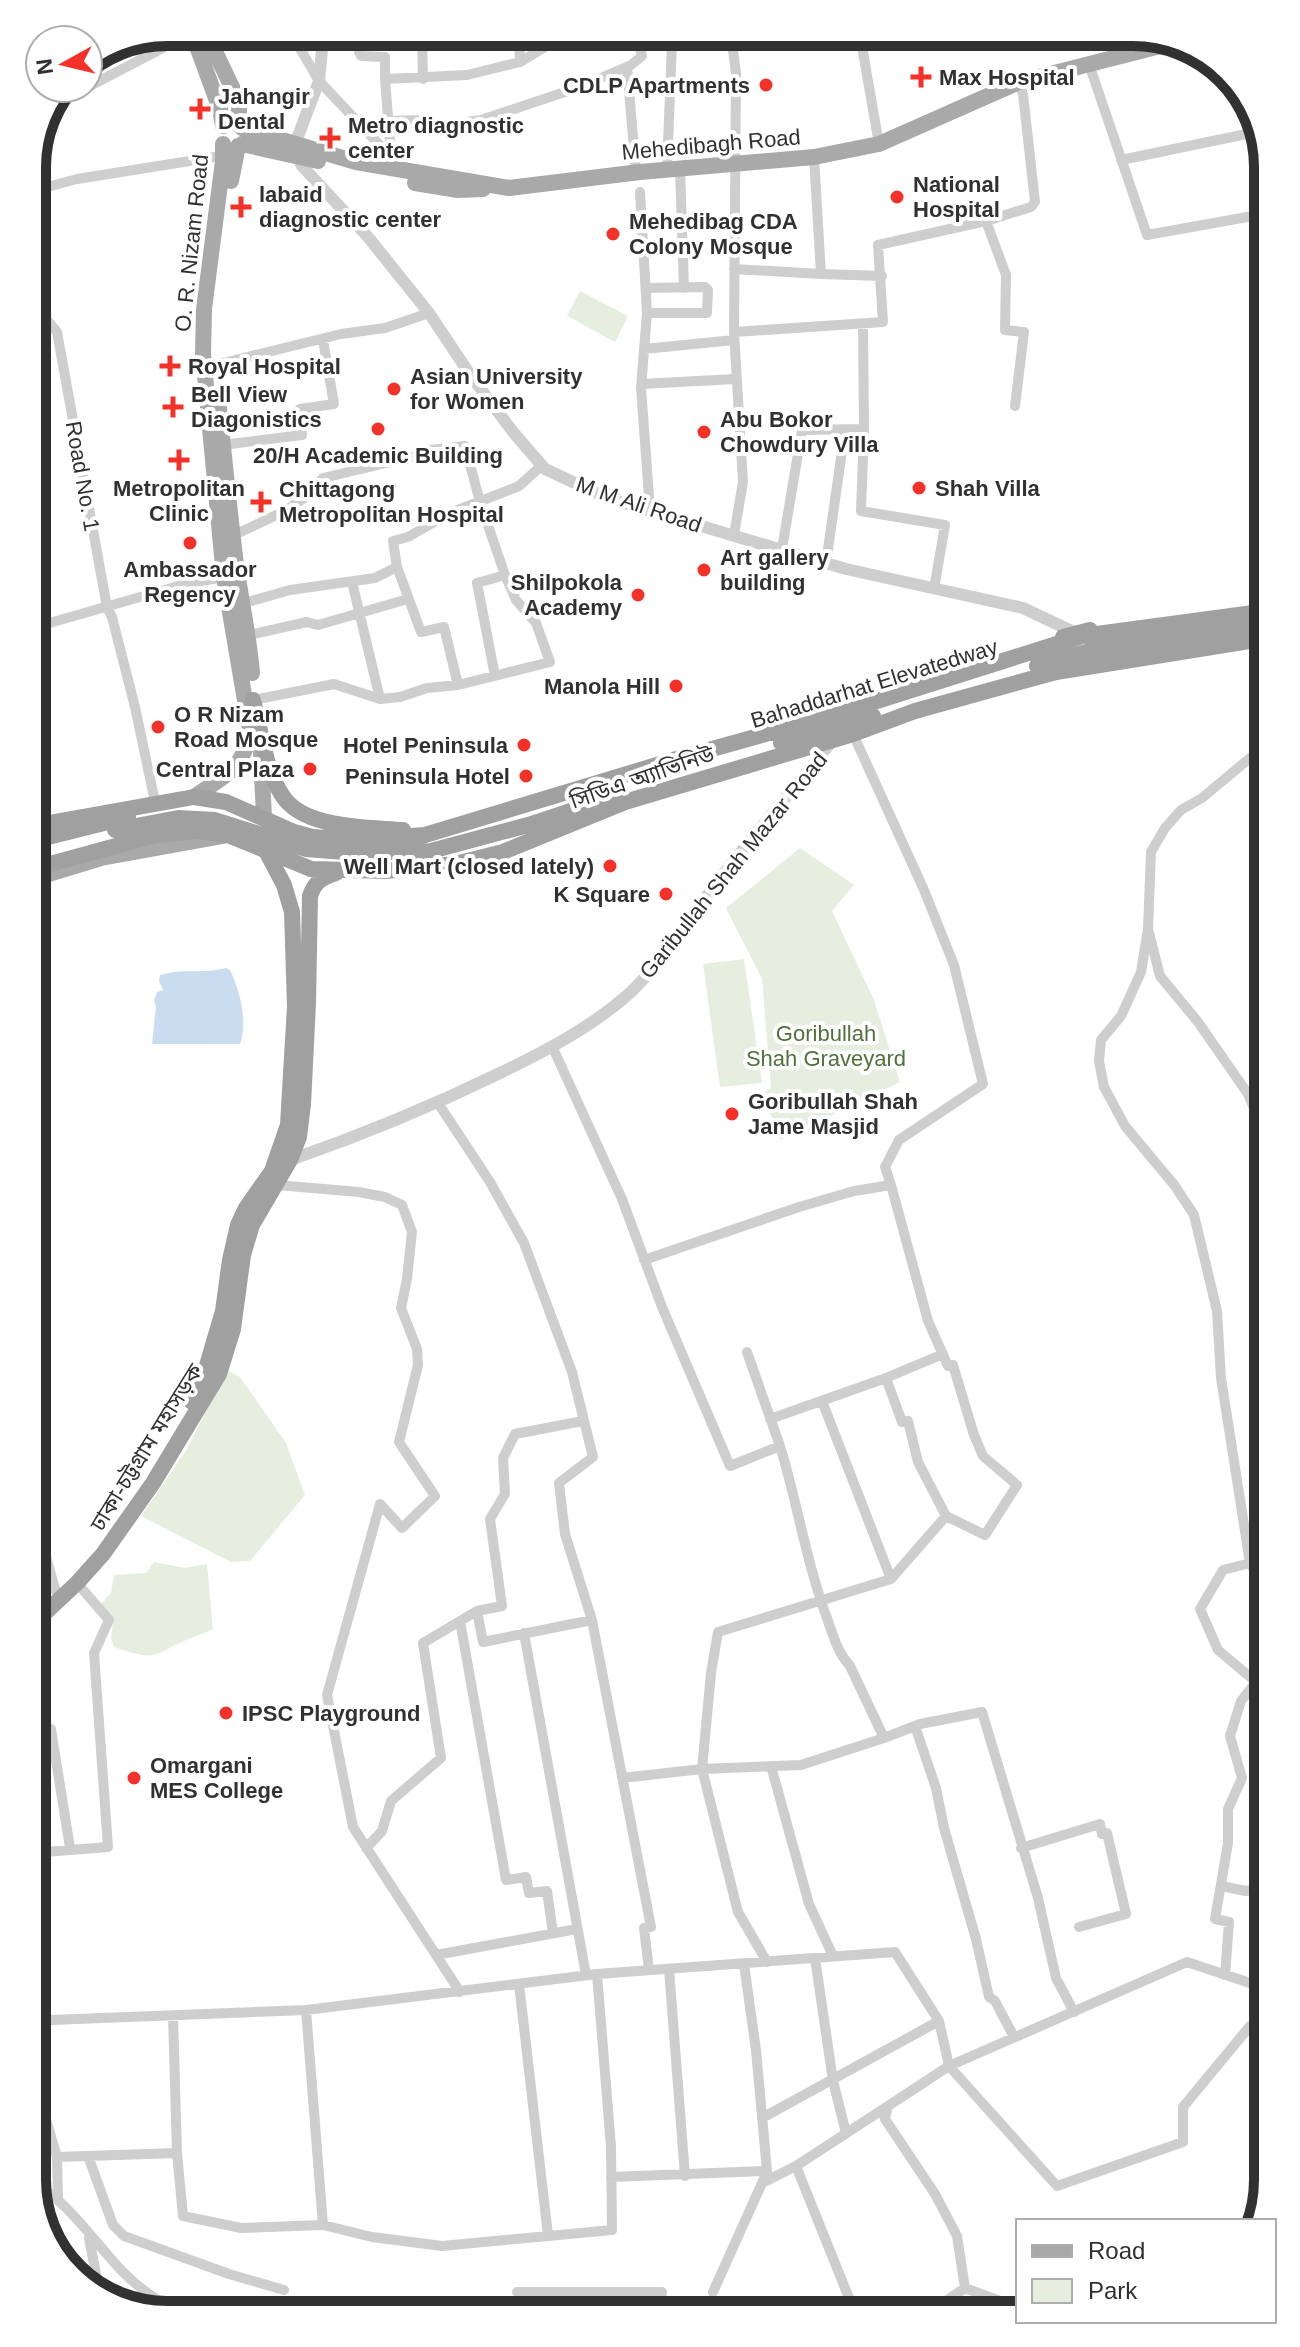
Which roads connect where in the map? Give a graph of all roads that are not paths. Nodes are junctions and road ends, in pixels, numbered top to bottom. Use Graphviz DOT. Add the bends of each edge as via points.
graph roads {
  1 [pos="166,46"];
  2 [pos="197,46"];
  3 [pos="212,46"];
  4 [pos="299,46"];
  5 [pos="322,46"];
  6 [pos="360,46"];
  7 [pos="422,46"];
  8 [pos="519,46"];
  9 [pos="547,46"];
  10 [pos="637,46"];
  11 [pos="672,46"];
  12 [pos="732,46"];
  13 [pos="862,46"];
  14 [pos="1152,48"];
  15 [pos="520,62"];
  16 [pos="1089,64"];
  17 [pos="627,67"];
  18 [pos="104,78"];
  19 [pos="385,79"];
  20 [pos="423,79"];
  21 [pos="319,81"];
  22 [pos="1019,82"];
  23 [pos="387,121"];
  24 [pos="1249,133"];
  25 [pos="233,140"];
  26 [pos="879,144"];
  27 [pos="298,149"];
  28 [pos="814,157"];
  29 [pos="1121,160"];
  30 [pos="391,163"];
  31 [pos="735,164"];
  32 [pos="673,169"];
  33 [pos="636,173"];
  34 [pos="46,187"];
  35 [pos="509,188"];
  36 [pos="640,192"];
  37 [pos="1254,215"];
  38 [pos="986,221"];
  39 [pos="734,269"];
  40 [pos="821,274"];
  41 [pos="882,276"];
  42 [pos="646,288"];
  43 [pos="684,288"];
  44 [pos="429,313"];
  45 [pos="647,313"];
  46 [pos="46,319"];
  47 [pos="863,324"];
  48 [pos="734,336"];
  49 [pos="323,340"];
  50 [pos="644,349"];
  51 [pos="215,365"];
  52 [pos="735,379"];
  53 [pos="642,384"];
  54 [pos="1015,406"];
  55 [pos="864,429"];
  56 [pos="845,430"];
  57 [pos="223,445"];
  58 [pos="541,466"];
  59 [pos="480,502"];
  60 [pos="650,510"];
  61 [pos="734,535"];
  62 [pos="232,536"];
  63 [pos="782,549"];
  64 [pos="826,563"];
  65 [pos="397,567"];
  66 [pos="505,575"];
  67 [pos="224,577"];
  68 [pos="352,582"];
  69 [pos="934,589"];
  70 [pos="408,599"];
  71 [pos="241,604"];
  72 [pos="1254,606"];
  73 [pos="107,607"];
  74 [pos="360,612"];
  75 [pos="1254,613"];
  76 [pos="1254,622"];
  77 [pos="46,624"];
  78 [pos="1254,629"];
  79 [pos="1086,633"];
  80 [pos="249,635"];
  81 [pos="1254,640"];
  82 [pos="495,676"];
  83 [pos="458,685"];
  84 [pos="380,699"];
  85 [pos="253,700"];
  86 [pos="853,734"];
  87 [pos="833,740"];
  88 [pos="711,742"];
  89 [pos="1254,755"];
  90 [pos="194,797"];
  91 [pos="155,802"];
  92 [pos="78,816"];
  93 [pos="46,817"];
  94 [pos="264,818"];
  95 [pos="46,823"];
  96 [pos="228,835"];
  97 [pos="425,835"];
  98 [pos="46,838"];
  99 [pos="46,848"];
  100 [pos="266,851"];
  101 [pos="46,865"];
  102 [pos="349,870"];
  103 [pos="46,875"];
  104 [pos="1148,929"];
  105 [pos="552,1046"];
  106 [pos="438,1103"];
  107 [pos="1254,1108"];
  108 [pos="290,1160"];
  109 [pos="277,1185"];
  110 [pos="891,1185"];
  111 [pos="644,1260"];
  112 [pos="747,1352"];
  113 [pos="943,1354"];
  114 [pos="886,1378"];
  115 [pos="822,1401"];
  116 [pos="770,1419"];
  117 [pos="583,1421"];
  118 [pos="780,1446"];
  119 [pos="946,1516"];
  120 [pos="46,1553"];
  121 [pos="1250,1563"];
  122 [pos="1254,1570"];
  123 [pos="891,1579"];
  124 [pos="77,1583"];
  125 [pos="59,1594"];
  126 [pos="821,1602"];
  127 [pos="46,1603"];
  128 [pos="46,1609"];
  129 [pos="477,1611"];
  130 [pos="592,1620"];
  131 [pos="460,1621"];
  132 [pos="524,1633"];
  133 [pos="1254,1679"];
  134 [pos="1254,1691"];
  135 [pos="915,1726"];
  136 [pos="46,1730"];
  137 [pos="884,1738"];
  138 [pos="771,1766"];
  139 [pos="702,1769"];
  140 [pos="622,1778"];
  141 [pos="70,1848"];
  142 [pos="366,1848"];
  143 [pos="1021,1848"];
  144 [pos="46,1851"];
  145 [pos="1221,1886"];
  146 [pos="1254,1890"];
  147 [pos="1079,1927"];
  148 [pos="577,1929"];
  149 [pos="553,1933"];
  150 [pos="436,1955"];
  151 [pos="833,1956"];
  152 [pos="815,1958"];
  153 [pos="767,1962"];
  154 [pos="744,1964"];
  155 [pos="669,1969"];
  156 [pos="649,1970"];
  157 [pos="591,1975"];
  158 [pos="1225,1975"];
  159 [pos="519,1984"];
  160 [pos="1254,1984"];
  161 [pos="460,1992"];
  162 [pos="306,2010"];
  163 [pos="1074,2012"];
  164 [pos="173,2016"];
  165 [pos="46,2021"];
  166 [pos="939,2021"];
  167 [pos="1254,2026"];
  168 [pos="1014,2037"];
  169 [pos="949,2066"];
  170 [pos="833,2081"];
  171 [pos="888,2106"];
  172 [pos="762,2118"];
  173 [pos="46,2120"];
  174 [pos="846,2133"];
  175 [pos="177,2153"];
  176 [pos="88,2156"];
  177 [pos="57,2157"];
  178 [pos="796,2166"];
  179 [pos="767,2171"];
  180 [pos="685,2176"];
  181 [pos="611,2177"];
  182 [pos="762,2183"];
  183 [pos="47,2191"];
  184 [pos="58,2198"];
  185 [pos="323,2225"];
  186 [pos="548,2235"];
  187 [pos="88,2236"];
  188 [pos="97,2279"];
  189 [pos="965,2288"];
  190 [pos="284,2290"];
  191 [pos="517,2292"];
  192 [pos="713,2292"];
  193 [pos="161,2301"];
  194 [pos="662,2301"];
  195 [pos="850,2301"];
  196 [pos="946,2301"];
  197 [pos="1000,2301"];
  1 -- 18 [label="street"];
  2 -- 25 [label="main road, O. R. Nizam Road"];
  3 -- 25 [label="main road, O. R. Nizam Road" via="239,102"];
  4 -- 21 [label="street"];
  5 -- 21 [label="street"];
  6 -- 19 [label="street" via="361,56 385,57"];
  7 -- 20 [label="street"];
  8 -- 15 [label="street"];
  9 -- 15 [label="street"];
  10 -- 17 [label="street" via="641,58"];
  11 -- 32 [label="street"];
  12 -- 31 [label="street"];
  13 -- 26 [label="street"];
  14 -- 16 [label="main road, Mehedibagh Road"];
  15 -- 20 [label="street"];
  16 -- 22 [label="main road, Mehedibagh Road"];
  16 -- 29 [label="street"];
  17 -- 23 [label="street" via="481,120 435,126 424,120"];
  17 -- 33 [label="street"];
  19 -- 20 [label="street"];
  19 -- 23 [label="street"];
  21 -- 27 [label="street"];
  21 -- 30 [label="street" via="377,139"];
  22 -- 26 [label="main road, Mehedibagh Road"];
  22 -- 38 [label="street" via="1035,202"];
  23 -- 30 [label="street"];
  24 -- 29 [label="street"];
  25 -- 27 [label="main road, Mehedibagh Road"];
  25 -- 34 [label="street"];
  25 -- 51 [label="main road" via="212,305"];
  25 -- 67 [label="main road, O. R. Nizam Road" via="204,309 203,354"];
  26 -- 28 [label="main road, Mehedibagh Road"];
  27 -- 30 [label="main road, Mehedibagh Road"];
  27 -- 35 [label="main road" via="458,190"];
  27 -- 44 [label="street, M M Ali Road" via="302,166"];
  28 -- 31 [label="main road, Mehedibagh Road"];
  28 -- 40 [label="street"];
  29 -- 37 [label="street" via="1147,235"];
  30 -- 35 [label="main road, Mehedibagh Road"];
  31 -- 32 [label="main road, Mehedibagh Road"];
  31 -- 39 [label="street"];
  32 -- 33 [label="main road, Mehedibagh Road"];
  32 -- 43 [label="street"];
  33 -- 35 [label="main road, Mehedibagh Road"];
  36 -- 42 [label="street"];
  38 -- 41 [label="street" via="878,245"];
  38 -- 54 [label="street" via="1006,275 1005,330 1024,332"];
  39 -- 40 [label="street"];
  39 -- 48 [label="street"];
  40 -- 41 [label="street"];
  41 -- 47 [label="street" via="883,322"];
  42 -- 43 [label="street"];
  42 -- 45 [label="street"];
  43 -- 45 [label="street" via="707,288 707,313"];
  44 -- 49 [label="street"];
  44 -- 58 [label="street, M M Ali Road"];
  45 -- 50 [label="street"];
  46 -- 73 [label="street, Road No. 1" via="57,332"];
  47 -- 48 [label="street"];
  47 -- 55 [label="street"];
  48 -- 50 [label="street"];
  48 -- 52 [label="street"];
  49 -- 51 [label="street"];
  49 -- 57 [label="street" via="334,404 300,409 302,435"];
  50 -- 53 [label="street"];
  51 -- 57 [label="main road"];
  52 -- 53 [label="street"];
  52 -- 61 [label="street" via="743,482"];
  53 -- 60 [label="street"];
  55 -- 56 [label="street"];
  55 -- 69 [label="street" via="861,511 945,525"];
  56 -- 63 [label="street" via="802,430"];
  56 -- 64 [label="street"];
  57 -- 62 [label="main road"];
  58 -- 59 [label="street" via="519,486"];
  58 -- 60 [label="street, M M Ali Road" via="607,498"];
  59 -- 62 [label="street" via="465,446 423,451 323,478 285,511"];
  59 -- 65 [label="street" via="393,541"];
  59 -- 66 [label="street"];
  60 -- 61 [label="street, M M Ali Road"];
  61 -- 63 [label="street, M M Ali Road"];
  62 -- 71 [label="main road"];
  63 -- 64 [label="street, M M Ali Road"];
  64 -- 69 [label="street, M M Ali Road"];
  65 -- 68 [label="street"];
  65 -- 70 [label="street"];
  66 -- 82 [label="street" via="477,583"];
  66 -- 82 [label="street" via="516,600 536,623 550,662"];
  67 -- 73 [label="street"];
  67 -- 90 [label="main road, O. R. Nizam Road" via="250,730 247,752 238,766"];
  68 -- 71 [label="street" via="290,590"];
  68 -- 74 [label="street"];
  69 -- 79 [label="street, M M Ali Road" via="1023,608"];
  70 -- 74 [label="street"];
  70 -- 83 [label="street" via="421,632 444,627"];
  71 -- 80 [label="main road"];
  72 -- 79 [label="highway"];
  73 -- 77 [label="street"];
  73 -- 91 [label="street, Road No. 1"];
  74 -- 80 [label="street" via="318,625 307,622"];
  74 -- 84 [label="street"];
  75 -- 79 [label="highway, সিডিএ অ্যাভিনিউ"];
  76 -- 98 [label="highway, Bahaddarhat Elevatedway" via="1101,639 432,841 361,847 310,843 215,810 178,808"];
  78 -- 99 [label="highway, Bahaddarhat Elevatedway" via="1097,649 431,851 306,849 215,820 178,818"];
  79 -- 88 [label="highway, bridge"];
  79 -- 97 [label="highway, সিডিএ অ্যাভিনিউ" via="823,718"];
  80 -- 85 [label="main road"];
  81 -- 86 [label="highway, সিডিএ অ্যাভিনিউ" via="1056,672"];
  82 -- 83 [label="street"];
  83 -- 84 [label="street"];
  84 -- 85 [label="street" via="334,684"];
  85 -- 94 [label="main road"];
  85 -- 97 [label="highway" via="270,768 294,808 334,824"];
  86 -- 87 [label="highway, সিডিএ অ্যাভিনিউ"];
  86 -- 110 [label="street" via="954,965 983,1084 899,1140 885,1167"];
  87 -- 102 [label="highway, সিডিএ অ্যাভিনিউ" via="625,802 503,852 455,864"];
  87 -- 105 [label="street, Garibullah Shah Mazar Road" via="645,977 604,1013"];
  89 -- 104 [label="street" via="1165,828 1151,852"];
  90 -- 91 [label="highway, সিডিএ অ্যাভিনিউ"];
  90 -- 94 [label="highway, সিডিএ অ্যাভিনিউ" via="226,802"];
  91 -- 92 [label="highway, সিডিএ অ্যাভিনিউ"];
  92 -- 93 [label="main road"];
  92 -- 95 [label="highway, সিডিএ অ্যাভিনিউ"];
  94 -- 97 [label="highway, সিডিএ অ্যাভিনিউ" via="294,832 329,839"];
  96 -- 100 [label="highway, সিডিএ অ্যাভিনিউ"];
  96 -- 101 [label="highway, সিডিএ অ্যাভিনিউ" via="156,835"];
  96 -- 103 [label="main road" via="101,858"];
  100 -- 102 [label="highway, সিডিএ অ্যাভিনিউ" via="311,869"];
  100 -- 125 [label="highway, ঢাকা-চট্টগ্রাম মহাসড়ক" via="292,912 295,1006 285,1137 272,1171 238,1225 223,1311 201,1386 115,1522"];
  102 -- 108 [label="highway, ঢাকা-চট্টগ্রাম মহাসড়ক" via="322,877 310,896 303,1104"];
  104 -- 107 [label="street" via="1160,976 1198,1022"];
  104 -- 121 [label="street" via="1141,972 1121,1016 1101,1040 1099,1061 1104,1087 1125,1126 1194,1215 1217,1311 1221,1378"];
  105 -- 106 [label="street, Garibullah Shah Mazar Road"];
  105 -- 111 [label="street"];
  106 -- 108 [label="street, Garibullah Shah Mazar Road"];
  106 -- 117 [label="street" via="524,1243 572,1372"];
  108 -- 109 [label="highway, ঢাকা-চট্টগ্রাম মহাসড়ক"];
  109 -- 124 [label="highway, ঢাকা-চট্টগ্রাম মহাসড়ক" via="252,1225 219,1374 153,1483"];
  109 -- 142 [label="street" via="385,1197 402,1205 412,1232 401,1308 418,1365 399,1442 435,1496 402,1528 380,1504 327,1695 352,1823"];
  110 -- 111 [label="street" via="799,1207"];
  110 -- 113 [label="street" via="925,1310"];
  111 -- 118 [label="street" via="730,1466"];
  112 -- 116 [label="street"];
  113 -- 114 [label="street"];
  113 -- 119 [label="street" via="948,1366 953,1365 983,1456 1017,1485 985,1535"];
  114 -- 115 [label="street"];
  114 -- 119 [label="street" via="902,1422 908,1421 918,1462"];
  115 -- 116 [label="street"];
  115 -- 123 [label="street"];
  116 -- 118 [label="street"];
  117 -- 129 [label="street" via="515,1434 503,1458 505,1494 490,1519 502,1606"];
  117 -- 130 [label="street" via="593,1457 559,1483 565,1534"];
  118 -- 126 [label="street"];
  119 -- 123 [label="street"];
  120 -- 125 [label="street"];
  121 -- 122 [label="street"];
  121 -- 133 [label="street" via="1223,1570 1200,1609 1218,1650"];
  123 -- 126 [label="street"];
  124 -- 125 [label="highway, ঢাকা-চট্টগ্রাম মহাসড়ক"];
  124 -- 141 [label="street" via="109,1620 94,1653 108,1847"];
  125 -- 127 [label="highway, ঢাকা-চট্টগ্রাম মহাসড়ক"];
  125 -- 128 [label="highway, ঢাকা-চট্টগ্রাম মহাসড়ক"];
  126 -- 137 [label="street" via="841,1657"];
  126 -- 139 [label="street" via="718,1632"];
  129 -- 131 [label="street"];
  129 -- 132 [label="street" via="483,1642"];
  130 -- 132 [label="street"];
  130 -- 140 [label="street"];
  131 -- 142 [label="street" via="423,1643 441,1758 391,1801 382,1831"];
  131 -- 149 [label="street" via="506,1880 526,1877 529,1893 547,1891"];
  132 -- 148 [label="street"];
  134 -- 145 [label="street" via="1241,1701 1230,1736 1242,1778 1228,1809"];
  135 -- 137 [label="street"];
  135 -- 143 [label="street" via="982,1712"];
  135 -- 168 [label="street" via="989,1997"];
  136 -- 141 [label="street" via="51,1729"];
  137 -- 138 [label="street" via="801,1765"];
  138 -- 139 [label="street"];
  138 -- 151 [label="street" via="809,1904"];
  139 -- 140 [label="street"];
  139 -- 153 [label="street" via="738,1912"];
  140 -- 156 [label="street" via="651,1927 644,1928"];
  141 -- 144 [label="street"];
  142 -- 150 [label="street"];
  143 -- 147 [label="street" via="1100,1824 1102,1834 1107,1833 1126,1914"];
  143 -- 163 [label="street" via="1056,1978"];
  145 -- 146 [label="street"];
  145 -- 158 [label="street" via="1215,1919 1229,1922"];
  148 -- 149 [label="street"];
  148 -- 157 [label="street"];
  149 -- 150 [label="street"];
  150 -- 161 [label="street"];
  151 -- 152 [label="street"];
  151 -- 166 [label="street" via="895,1952"];
  152 -- 153 [label="street"];
  152 -- 170 [label="street"];
  153 -- 154 [label="street"];
  154 -- 155 [label="street"];
  154 -- 172 [label="street"];
  155 -- 156 [label="street"];
  155 -- 180 [label="street"];
  156 -- 157 [label="street"];
  157 -- 159 [label="street"];
  157 -- 181 [label="street"];
  158 -- 160 [label="street"];
  158 -- 163 [label="street" via="1187,1962"];
  159 -- 161 [label="street"];
  159 -- 186 [label="street"];
  161 -- 162 [label="street"];
  162 -- 164 [label="street"];
  162 -- 185 [label="street"];
  163 -- 168 [label="street"];
  164 -- 165 [label="street"];
  164 -- 175 [label="street"];
  166 -- 169 [label="street"];
  166 -- 170 [label="street"];
  167 -- 169 [label="street" via="1183,2107 1183,2142 1057,2186"];
  168 -- 169 [label="street"];
  169 -- 171 [label="street"];
  170 -- 172 [label="street"];
  170 -- 174 [label="street"];
  171 -- 174 [label="street"];
  171 -- 189 [label="street" via="885,2119 957,2236"];
  172 -- 179 [label="street"];
  173 -- 177 [label="street"];
  174 -- 178 [label="street"];
  175 -- 176 [label="street"];
  175 -- 185 [label="street" via="183,2216 241,2228"];
  176 -- 177 [label="street"];
  176 -- 190 [label="street" via="113,2225 124,2236"];
  177 -- 184 [label="street"];
  178 -- 182 [label="street"];
  178 -- 195 [label="street"];
  179 -- 180 [label="street"];
  179 -- 182 [label="street"];
  180 -- 181 [label="street"];
  181 -- 186 [label="street" via="612,2230"];
  182 -- 192 [label="street"];
  183 -- 184 [label="street"];
  184 -- 187 [label="street"];
  185 -- 186 [label="street" via="442,2246"];
  187 -- 188 [label="street"];
  187 -- 193 [label="street"];
  189 -- 196 [label="street"];
  189 -- 197 [label="street"];
  191 -- 194 [label="street" via="662,2292"];
}
